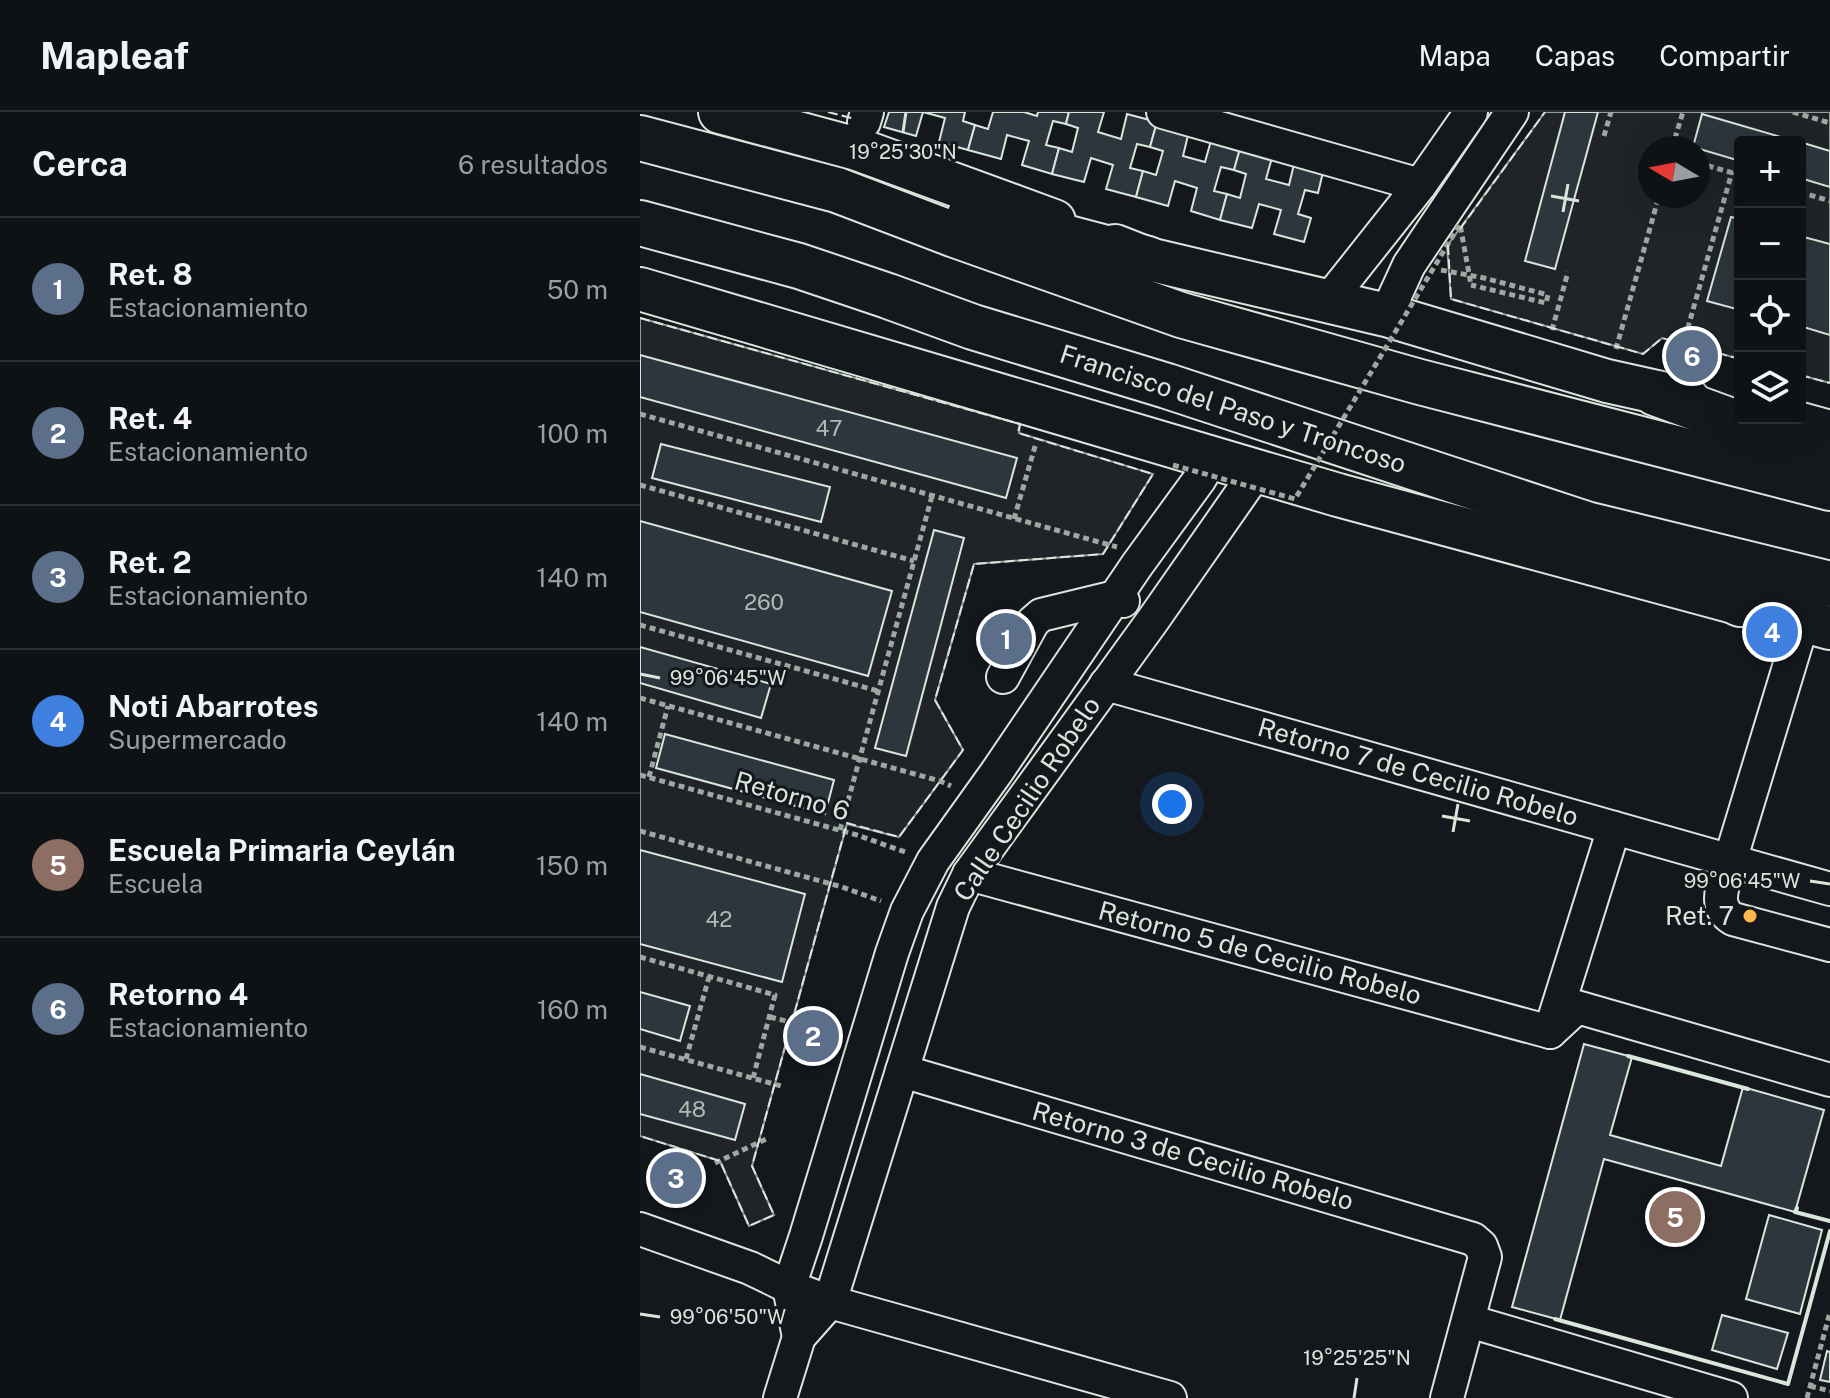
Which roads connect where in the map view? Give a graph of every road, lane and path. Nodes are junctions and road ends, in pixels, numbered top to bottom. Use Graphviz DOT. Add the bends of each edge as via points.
graph roads {
  1 [pos="720,112"];
  2 [pos="1163,112"];
  3 [pos="1471,112"];
  4 [pos="1512,112"];
  5 [pos="1611,112"];
  6 [pos="1683,112"];
  7 [pos="1793,112"];
  8 [pos="1830,123"];
  9 [pos="1604,136"];
  10 [pos="1676,136"];
  11 [pos="640,138"];
  12 [pos="1710,166"];
  13 [pos="1732,172"];
  14 [pos="1420,185"];
  15 [pos="825,187"];
  16 [pos="1806,194"];
  17 [pos="1830,201"];
  18 [pos="1656,208"];
  19 [pos="640,223"];
  20 [pos="1148,259"];
  21 [pos="1409,265"];
  22 [pos="1568,272"];
  23 [pos="640,289"];
  24 [pos="1328,301"];
  25 [pos="1386,315"];
  26 [pos="1685,338"];
  27 [pos="1544,361"];
  28 [pos="1607,381"];
  29 [pos="1655,393"];
  30 [pos="1045,408"];
  31 [pos="1734,408"];
  32 [pos="640,414"];
  33 [pos="1801,424"];
  34 [pos="1830,432"];
  35 [pos="1830,457"];
  36 [pos="1192,461"];
  37 [pos="1257,471"];
  38 [pos="640,485"];
  39 [pos="1830,488"];
  40 [pos="932,496"];
  41 [pos="1014,519"];
  42 [pos="1586,524"];
  43 [pos="1144,556"];
  44 [pos="914,561"];
  45 [pos="1830,584"];
  46 [pos="1115,597"];
  47 [pos="1740,604"];
  48 [pos="1153,620"];
  49 [pos="1816,624"];
  50 [pos="640,625"];
  51 [pos="1003,677"];
  52 [pos="1106,684"];
  53 [pos="878,691"];
  54 [pos="640,698"];
  55 [pos="668,706"];
  56 [pos="859,759"];
  57 [pos="640,775"];
  58 [pos="649,777"];
  59 [pos="978,797"];
  60 [pos="1614,828"];
  61 [pos="840,830"];
  62 [pos="640,831"];
  63 [pos="933,861"];
  64 [pos="1730,861"];
  65 [pos="969,874"];
  66 [pos="1830,889"];
  67 [pos="907,911"];
  68 [pos="1830,945"];
  69 [pos="892,953"];
  70 [pos="640,957"];
  71 [pos="933,968"];
  72 [pos="709,977"];
  73 [pos="770,1017"];
  74 [pos="798,1024"];
  75 [pos="1550,1032"];
  76 [pos="640,1047"];
  77 [pos="686,1059"];
  78 [pos="902,1071"];
  79 [pos="753,1078"];
  80 [pos="1830,1080"];
  81 [pos="781,1086"];
  82 [pos="766,1139"];
  83 [pos="715,1163"];
  84 [pos="640,1229"];
  85 [pos="789,1287"];
  86 [pos="830,1302"];
  87 [pos="1830,1312"];
  88 [pos="1469,1321"];
  89 [pos="799,1337"];
  90 [pos="1810,1386"];
  91 [pos="1830,1391"];
  92 [pos="780,1398"];
  93 [pos="1170,1398"];
  94 [pos="1447,1398"];
  95 [pos="1731,1398"];
  96 [pos="1807,1398"];
  1 -- 20 [label="main road" via="857,149"];
  2 -- 14 [label="street"];
  3 -- 14 [label="street"];
  4 -- 21 [label="street"];
  5 -- 9 [label="path"];
  6 -- 10 [label="path"];
  7 -- 8 [label="path"];
  11 -- 15 [label="highway"];
  12 -- 13 [label="path"];
  13 -- 26 [label="path"];
  14 -- 24 [label="street"];
  15 -- 20 [label="highway" via="1030,228"];
  15 -- 39 [label="highway" via="1181,315"];
  16 -- 17 [label="path"];
  18 -- 28 [label="path"];
  19 -- 42 [label="highway, Francisco del Paso y Troncoso" via="799,266"];
  20 -- 24 [label="main road"];
  21 -- 25 [label="street"];
  21 -- 36 [label="path, bridge" via="1484,278 1548,295 1546,303 1471,285 1460,224 1295,499"];
  22 -- 27 [label="path"];
  23 -- 30 [label="main road, Francisco del Paso y Troncoso"];
  24 -- 25 [label="main road"];
  25 -- 27 [label="main road"];
  27 -- 28 [label="main road"];
  28 -- 29 [label="main road"];
  29 -- 31 [label="main road"];
  29 -- 35 [label="highway"];
  30 -- 36 [label="main road, Francisco del Paso y Troncoso"];
  30 -- 41 [label="path"];
  32 -- 40 [label="path"];
  33 -- 34 [label="main road"];
  36 -- 37 [label="main road, Francisco del Paso y Troncoso"];
  36 -- 43 [label="street, Calle Cecilio Robelo" via="1199,480"];
  37 -- 47 [label="main road, Francisco del Paso y Troncoso"];
  37 -- 48 [label="street, Calle Cecilio Robelo"];
  38 -- 44 [label="path"];
  40 -- 41 [label="path"];
  40 -- 44 [label="path"];
  41 -- 43 [label="path"];
  42 -- 45 [label="highway, Francisco del Paso y Troncoso"];
  42 -- 47 [label="highway"];
  43 -- 46 [label="street, Calle Cecilio Robelo"];
  44 -- 53 [label="path"];
  46 -- 48 [label="street"];
  46 -- 51 [label="street" via="1037,618"];
  46 -- 59 [label="street, Calle Cecilio Robelo"];
  47 -- 49 [label="main road, Francisco del Paso y Troncoso"];
  48 -- 52 [label="street, Calle Cecilio Robelo"];
  49 -- 64 [label="street"];
  50 -- 53 [label="path"];
  52 -- 60 [label="street, Retorno 7 de Cecilio Robelo"];
  52 -- 65 [label="street, Calle Cecilio Robelo"];
  53 -- 56 [label="path"];
  54 -- 55 [label="path"];
  55 -- 56 [label="path"];
  55 -- 58 [label="path"];
  56 -- 59 [label="path"];
  56 -- 61 [label="path"];
  57 -- 58 [label="path, Retorno 6"];
  58 -- 61 [label="path, Retorno 6"];
  59 -- 63 [label="street, Calle Cecilio Robelo"];
  60 -- 64 [label="street, Retorno 7 de Cecilio Robelo"];
  60 -- 75 [label="street"];
  61 -- 63 [label="path, Retorno 6"];
  62 -- 67 [label="path" via="842,887"];
  63 -- 67 [label="street, Calle Cecilio Robelo"];
  64 -- 66 [label="street, Retorno 7 de Cecilio Robelo"];
  64 -- 68 [label="street" via="1720,898 1725,914"];
  65 -- 71 [label="street, Calle Cecilio Robelo"];
  65 -- 75 [label="street, Retorno 5 de Cecilio Robelo"];
  67 -- 69 [label="street, Calle Cecilio Robelo"];
  69 -- 71 [label="street"];
  69 -- 85 [label="street, Calle Cecilio Robelo"];
  70 -- 72 [label="path"];
  71 -- 78 [label="street, Calle Cecilio Robelo"];
  72 -- 73 [label="path" via="775,995"];
  72 -- 77 [label="path"];
  73 -- 74 [label="path"];
  73 -- 79 [label="path"];
  75 -- 80 [label="street" via="1577,1007"];
  76 -- 77 [label="path"];
  77 -- 79 [label="path"];
  78 -- 86 [label="street, Calle Cecilio Robelo"];
  78 -- 88 [label="street, Retorno 3 de Cecilio Robelo" via="1473,1239 1485,1257"];
  79 -- 81 [label="path"];
  82 -- 83 [label="path"];
  84 -- 85 [label="street"];
  85 -- 86 [label="street"];
  85 -- 89 [label="street, Calle Cecilio Robelo"];
  86 -- 89 [label="street, Calle Cecilio Robelo"];
  86 -- 93 [label="street"];
  87 -- 90 [label="path"];
  88 -- 94 [label="street"];
  88 -- 95 [label="street"];
  89 -- 92 [label="street, Calle Cecilio Robelo"];
  90 -- 91 [label="path"];
  90 -- 96 [label="path"];
}
